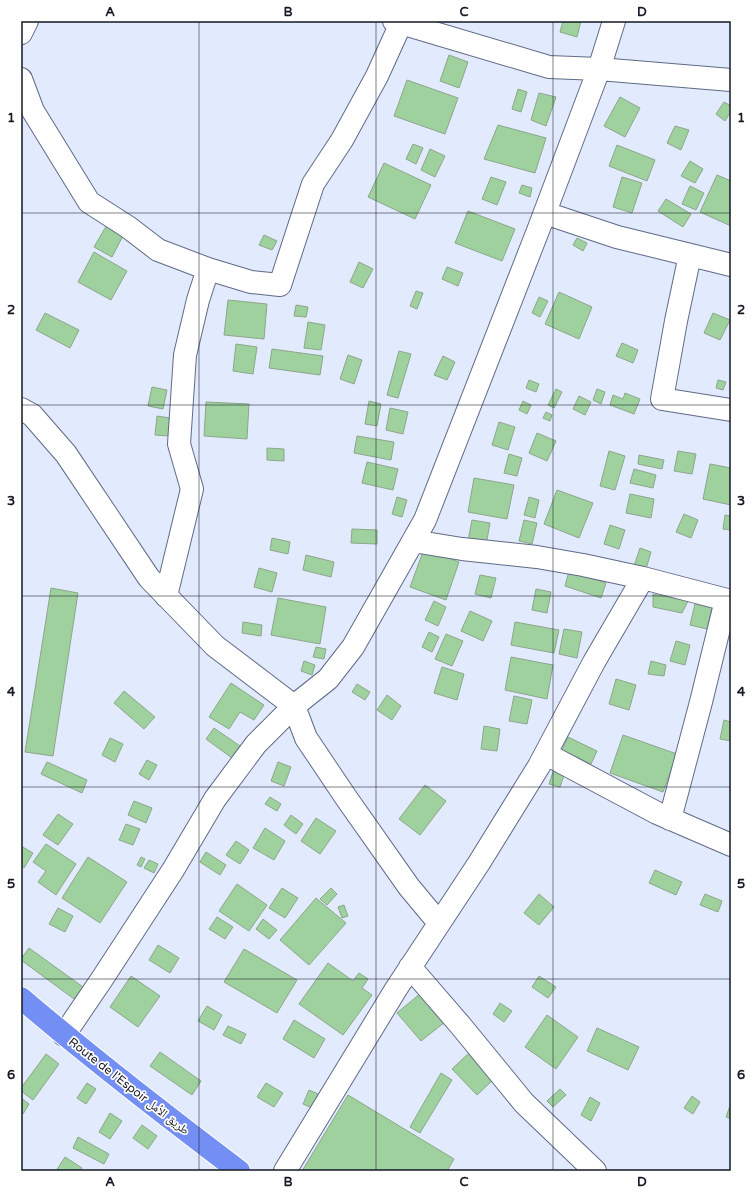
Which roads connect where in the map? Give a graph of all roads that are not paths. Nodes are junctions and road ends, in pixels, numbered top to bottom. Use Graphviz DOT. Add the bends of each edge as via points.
graph roads {
  1 [pos="27,21"];
  2 [pos="614,21"];
  3 [pos="399,22"];
  4 [pos="21,33"];
  5 [pos="599,69"];
  6 [pos="21,79"];
  7 [pos="731,80"];
  8 [pos="545,213"];
  9 [pos="690,255"];
  10 [pos="731,265"];
  11 [pos="208,270"];
  12 [pos="21,409"];
  13 [pos="731,410"];
  14 [pos="413,541"];
  15 [pos="642,578"];
  16 [pos="166,596"];
  17 [pos="728,600"];
  18 [pos="294,706"];
  19 [pos="546,754"];
  20 [pos="670,819"];
  21 [pos="731,845"];
  22 [pos="440,923"];
  23 [pos="410,967"];
  24 [pos="21,998"];
  25 [pos="64,1035"];
  26 [pos="239,1171"];
  27 [pos="285,1171"];
  28 [pos="595,1171"];
  1 -- 4 [label="street"];
  2 -- 5 [label="street"];
  3 -- 5 [label="street" via="549,67"];
  3 -- 11 [label="street" via="376,76 342,140 313,184 280,285 251,282"];
  5 -- 7 [label="street"];
  5 -- 8 [label="street"];
  6 -- 11 [label="street" via="32,111 89,202 128,226 158,250"];
  8 -- 9 [label="street" via="616,237"];
  8 -- 14 [label="street" via="424,520"];
  9 -- 10 [label="street"];
  9 -- 13 [label="street" via="662,399"];
  11 -- 16 [label="street" via="198,300 184,370 179,444 192,489"];
  12 -- 16 [label="street" via="32,415 66,454 149,578"];
  14 -- 15 [label="street" via="584,564"];
  14 -- 18 [label="street" via="353,647 328,679"];
  15 -- 17 [label="street"];
  15 -- 19 [label="street"];
  16 -- 18 [label="street" via="215,646"];
  17 -- 20 [label="street"];
  18 -- 22 [label="street" via="306,738 343,793 409,887"];
  18 -- 25 [label="street" via="256,744 215,799 173,870"];
  19 -- 20 [label="street"];
  19 -- 22 [label="street"];
  20 -- 21 [label="street"];
  22 -- 23 [label="street"];
  23 -- 27 [label="street"];
  23 -- 28 [label="street" via="524,1103"];
  24 -- 25 [label="highway, Route de l’Espoir طريق الأمل"];
  25 -- 26 [label="highway, Route de l’Espoir طريق الأمل"];
}
